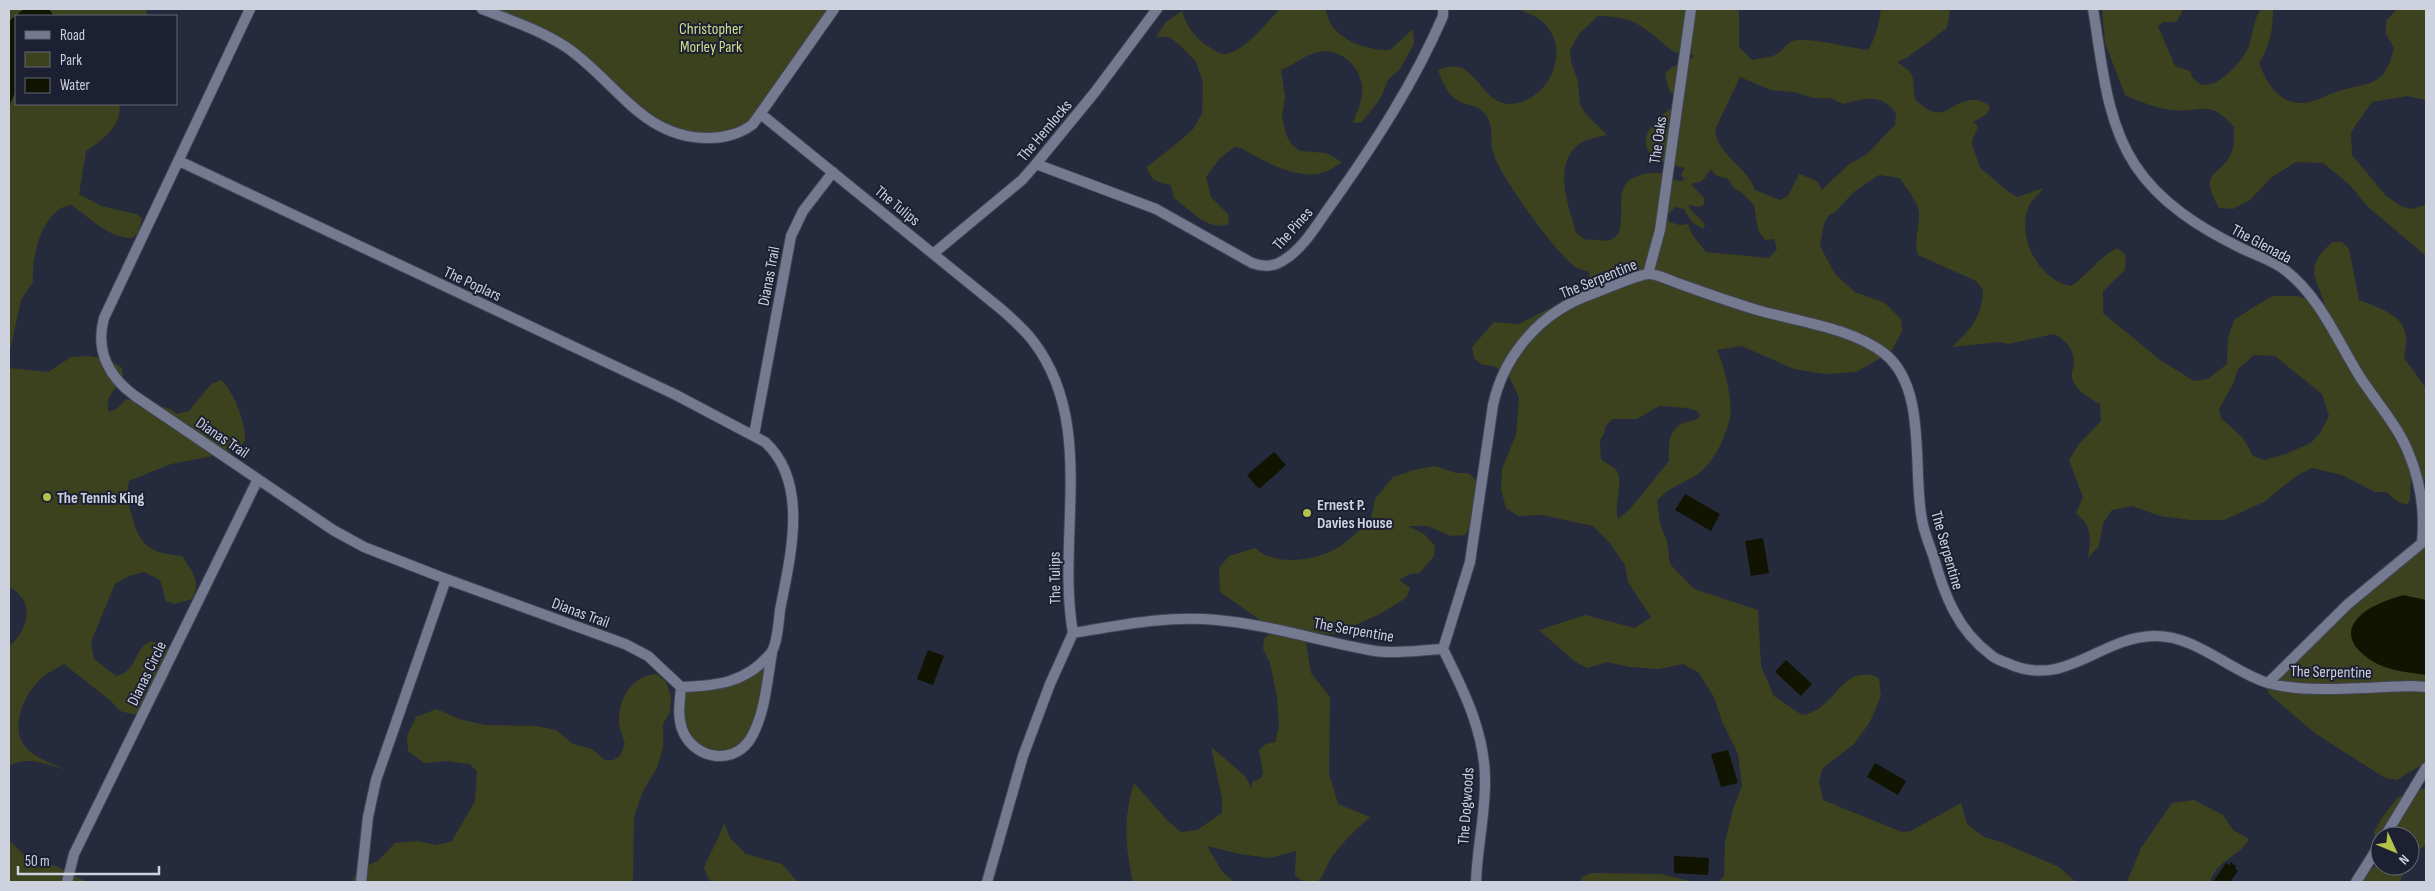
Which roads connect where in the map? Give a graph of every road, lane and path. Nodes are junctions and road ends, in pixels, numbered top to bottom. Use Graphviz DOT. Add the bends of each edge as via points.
graph roads {
  1 [pos="250,9"];
  2 [pos="482,9"];
  3 [pos="834,9"];
  4 [pos="1158,9"];
  5 [pos="1443,9"];
  6 [pos="1691,9"];
  7 [pos="2093,9"];
  8 [pos="762,115"];
  9 [pos="179,160"];
  10 [pos="1036,164"];
  11 [pos="833,172"];
  12 [pos="934,253"];
  13 [pos="1648,274"];
  14 [pos="754,435"];
  15 [pos="258,479"];
  16 [pos="2424,545"];
  17 [pos="446,579"];
  18 [pos="1073,633"];
  19 [pos="1443,649"];
  20 [pos="772,652"];
  21 [pos="2268,683"];
  22 [pos="681,687"];
  23 [pos="2426,688"];
  24 [pos="2426,768"];
  25 [pos="2391,826"];
  26 [pos="2370,860"];
  27 [pos="67,882"];
  28 [pos="361,882"];
  29 [pos="987,882"];
  30 [pos="1476,882"];
  31 [pos="2356,882"];
  1 -- 9 [label="street, Dianas Trail"];
  2 -- 8 [label="street" via="566,47 651,121 673,133 692,138 721,137 749,128"];
  3 -- 8 [label="street"];
  4 -- 10 [label="street, The Hemlocks"];
  5 -- 10 [label="street, The Pines" via="1424,60 1377,140 1318,223 1294,252 1278,263 1263,266 1252,263 1156,209"];
  6 -- 13 [label="street, The Oaks" via="1660,230"];
  7 -- 16 [label="street, The Glenada" via="2108,102 2135,164 2150,184 2180,212 2209,232 2284,269 2317,304 2410,454 2424,516"];
  8 -- 11 [label="street, The Tulips"];
  9 -- 14 [label="street, The Poplars"];
  9 -- 15 [label="street, Dianas Trail" via="108,309 101,336 104,360 115,378 131,393"];
  10 -- 12 [label="street, The Hemlocks" via="1022,180"];
  11 -- 12 [label="street, The Tulips"];
  11 -- 14 [label="street, Dianas Trail" via="803,211 791,236"];
  12 -- 18 [label="street, The Tulips" via="1033,340 1057,385 1067,419 1070,468 1067,571"];
  13 -- 19 [label="street, The Serpentine" via="1577,299 1552,313 1520,345 1509,363 1493,405 1470,562"];
  13 -- 21 [label="street, The Serpentine" via="1755,309 1850,335 1874,346 1891,359 1909,392 1922,520 1945,595 1962,627 1992,656 2022,670 2045,672 2069,667 2129,640 2166,636 2186,642"];
  14 -- 20 [label="street" via="770,447 779,460 794,514 792,550"];
  15 -- 17 [label="street, Dianas Trail" via="350,539"];
  15 -- 27 [label="street, Dianas Circle" via="74,854"];
  16 -- 21 [label="street, The Glenada" via="2348,604"];
  17 -- 22 [label="street, Dianas Trail" via="625,644 648,656"];
  17 -- 28 [label="street" via="376,780 368,817"];
  18 -- 19 [label="street, The Serpentine" via="1158,619 1216,620 1263,626 1376,651"];
  18 -- 29 [label="street" via="1028,741"];
  19 -- 30 [label="street, The Dogwoods" via="1465,692 1485,766"];
  20 -- 22 [label="street" via="758,667 738,680 715,686"];
  20 -- 22 [label="street" via="755,730 745,746 730,755 721,757 698,751 686,738 680,720"];
  21 -- 23 [label="street, The Serpentine" via="2310,688"];
  24 -- 25 [label="street"];
  26 -- 31 [label="street"];
}
